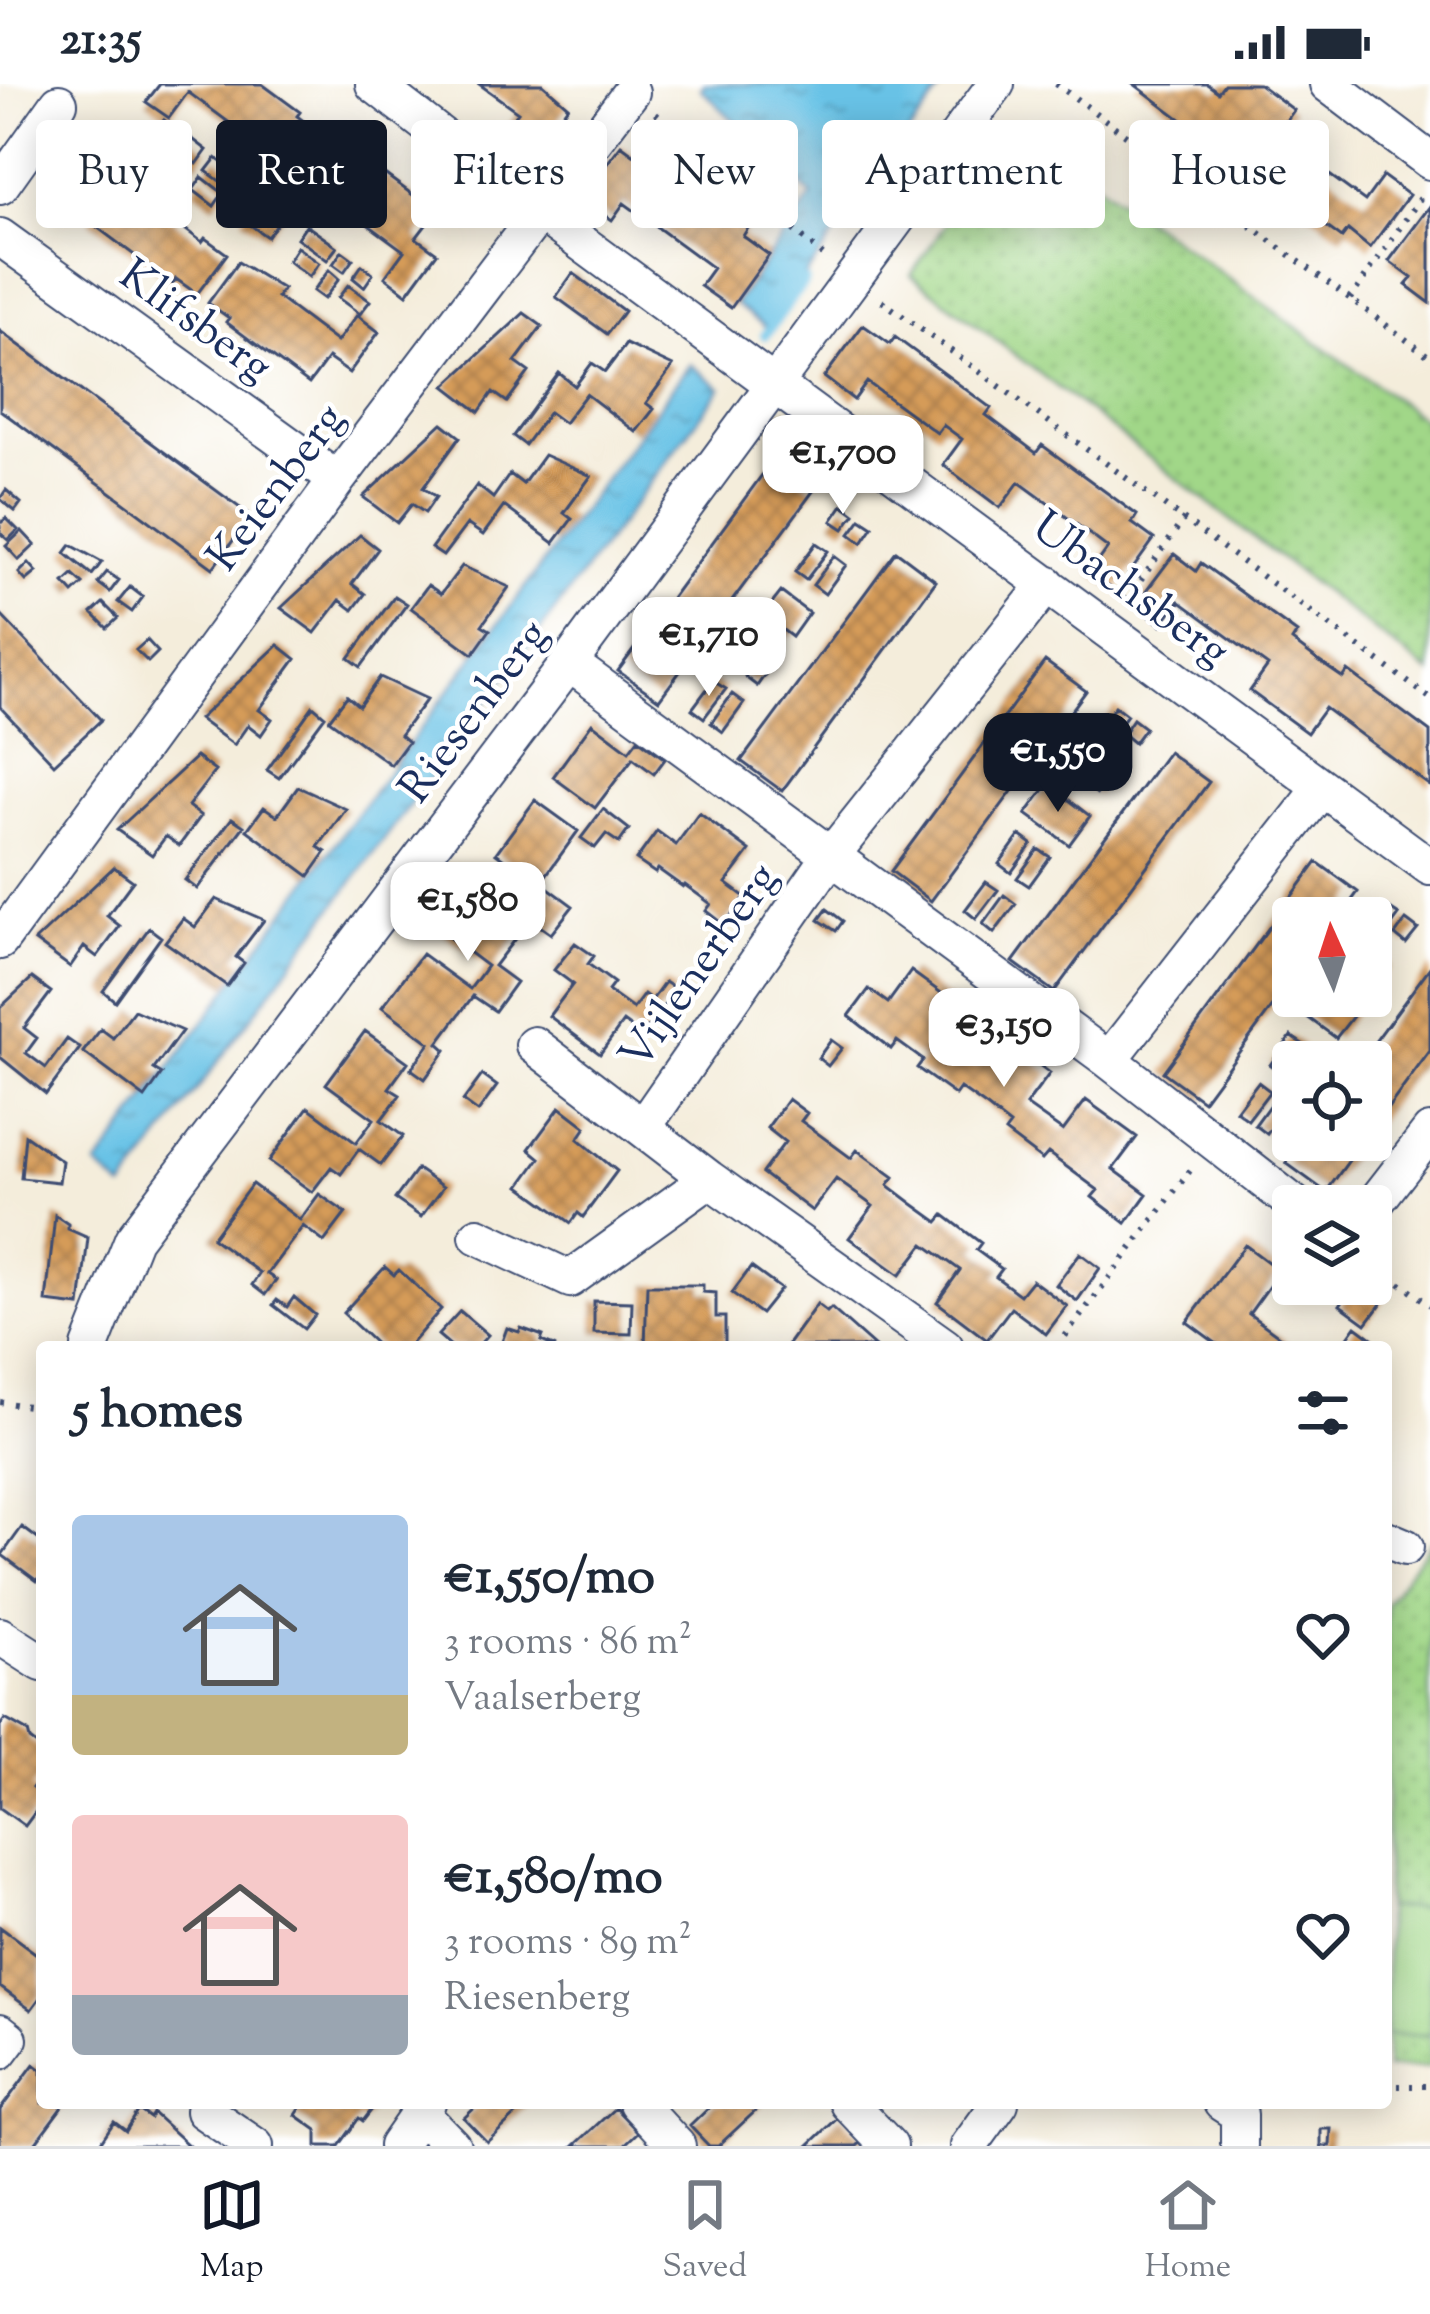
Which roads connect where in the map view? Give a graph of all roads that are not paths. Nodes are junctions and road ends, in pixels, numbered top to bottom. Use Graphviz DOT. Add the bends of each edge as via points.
graph roads {
  1 [pos="374,84"];
  2 [pos="996,84"];
  3 [pos="1328,84"];
  4 [pos="631,92"];
  5 [pos="59,103"];
  6 [pos="421,120"];
  7 [pos="607,125"];
  8 [pos="1430,161"];
  9 [pos="0,186"];
  10 [pos="530,228"];
  11 [pos="563,228"];
  12 [pos="0,237"];
  13 [pos="776,384"];
  14 [pos="337,480"];
  15 [pos="1047,584"];
  16 [pos="568,663"];
  17 [pos="1322,788"];
  18 [pos="830,856"];
  19 [pos="1430,867"];
  20 [pos="0,941"];
  21 [pos="534,1045"];
  22 [pos="1109,1060"];
  23 [pos="643,1127"];
  24 [pos="1430,1132"];
  25 [pos="709,1179"];
  26 [pos="1389,1185"];
  27 [pos="1272,1187"];
  28 [pos="478,1236"];
  29 [pos="92,1341"];
  30 [pos="937,1341"];
  31 [pos="0,1636"];
  32 [pos="36,1659"];
  33 [pos="0,2032"];
  34 [pos="0,2051"];
  35 [pos="422,2109"];
  36 [pos="424,2109"];
  37 [pos="643,2109"];
  38 [pos="854,2109"];
  39 [pos="996,2109"];
  40 [pos="1231,2109"];
  41 [pos="204,2110"];
  42 [pos="255,2146"];
  43 [pos="397,2146"];
  44 [pos="452,2146"];
  45 [pos="677,2146"];
  46 [pos="889,2146"];
  47 [pos="969,2146"];
  48 [pos="1239,2146"];
  1 -- 6 [label="street, Ubachsberg"];
  2 -- 13 [label="street, Riesenberg"];
  3 -- 8 [label="street"];
  4 -- 7 [label="street, Keienberg"];
  5 -- 9 [label="street"];
  10 -- 14 [label="street, Keienberg"];
  11 -- 13 [label="street, Ubachsberg"];
  12 -- 14 [label="street, Klifsberg"];
  13 -- 15 [label="street, Ubachsberg"];
  13 -- 16 [label="street, Riesenberg"];
  14 -- 20 [label="street, Keienberg"];
  15 -- 17 [label="street, Ubachsberg"];
  15 -- 18 [label="street, Vijlenerberg"];
  16 -- 18 [label="street"];
  16 -- 29 [label="street, Riesenberg" via="133,1238"];
  17 -- 19 [label="street, Ubachsberg"];
  17 -- 22 [label="street"];
  18 -- 22 [label="street"];
  18 -- 23 [label="street, Vijlenerberg"];
  21 -- 23 [label="street, Vijlenerberg"];
  22 -- 27 [label="street"];
  23 -- 25 [label="street, Vijlenerberg"];
  24 -- 26 [label="street"];
  25 -- 28 [label="street" via="570,1279"];
  25 -- 30 [label="street, Vijlenerberg"];
  31 -- 32 [label="street"];
  33 -- 34 [label="street" via="9,2039"];
  35 -- 43 [label="street"];
  36 -- 44 [label="street"];
  37 -- 45 [label="street"];
  38 -- 46 [label="street"];
  39 -- 47 [label="street"];
  40 -- 48 [label="street" via="1239,2114"];
  41 -- 42 [label="street"];
}
